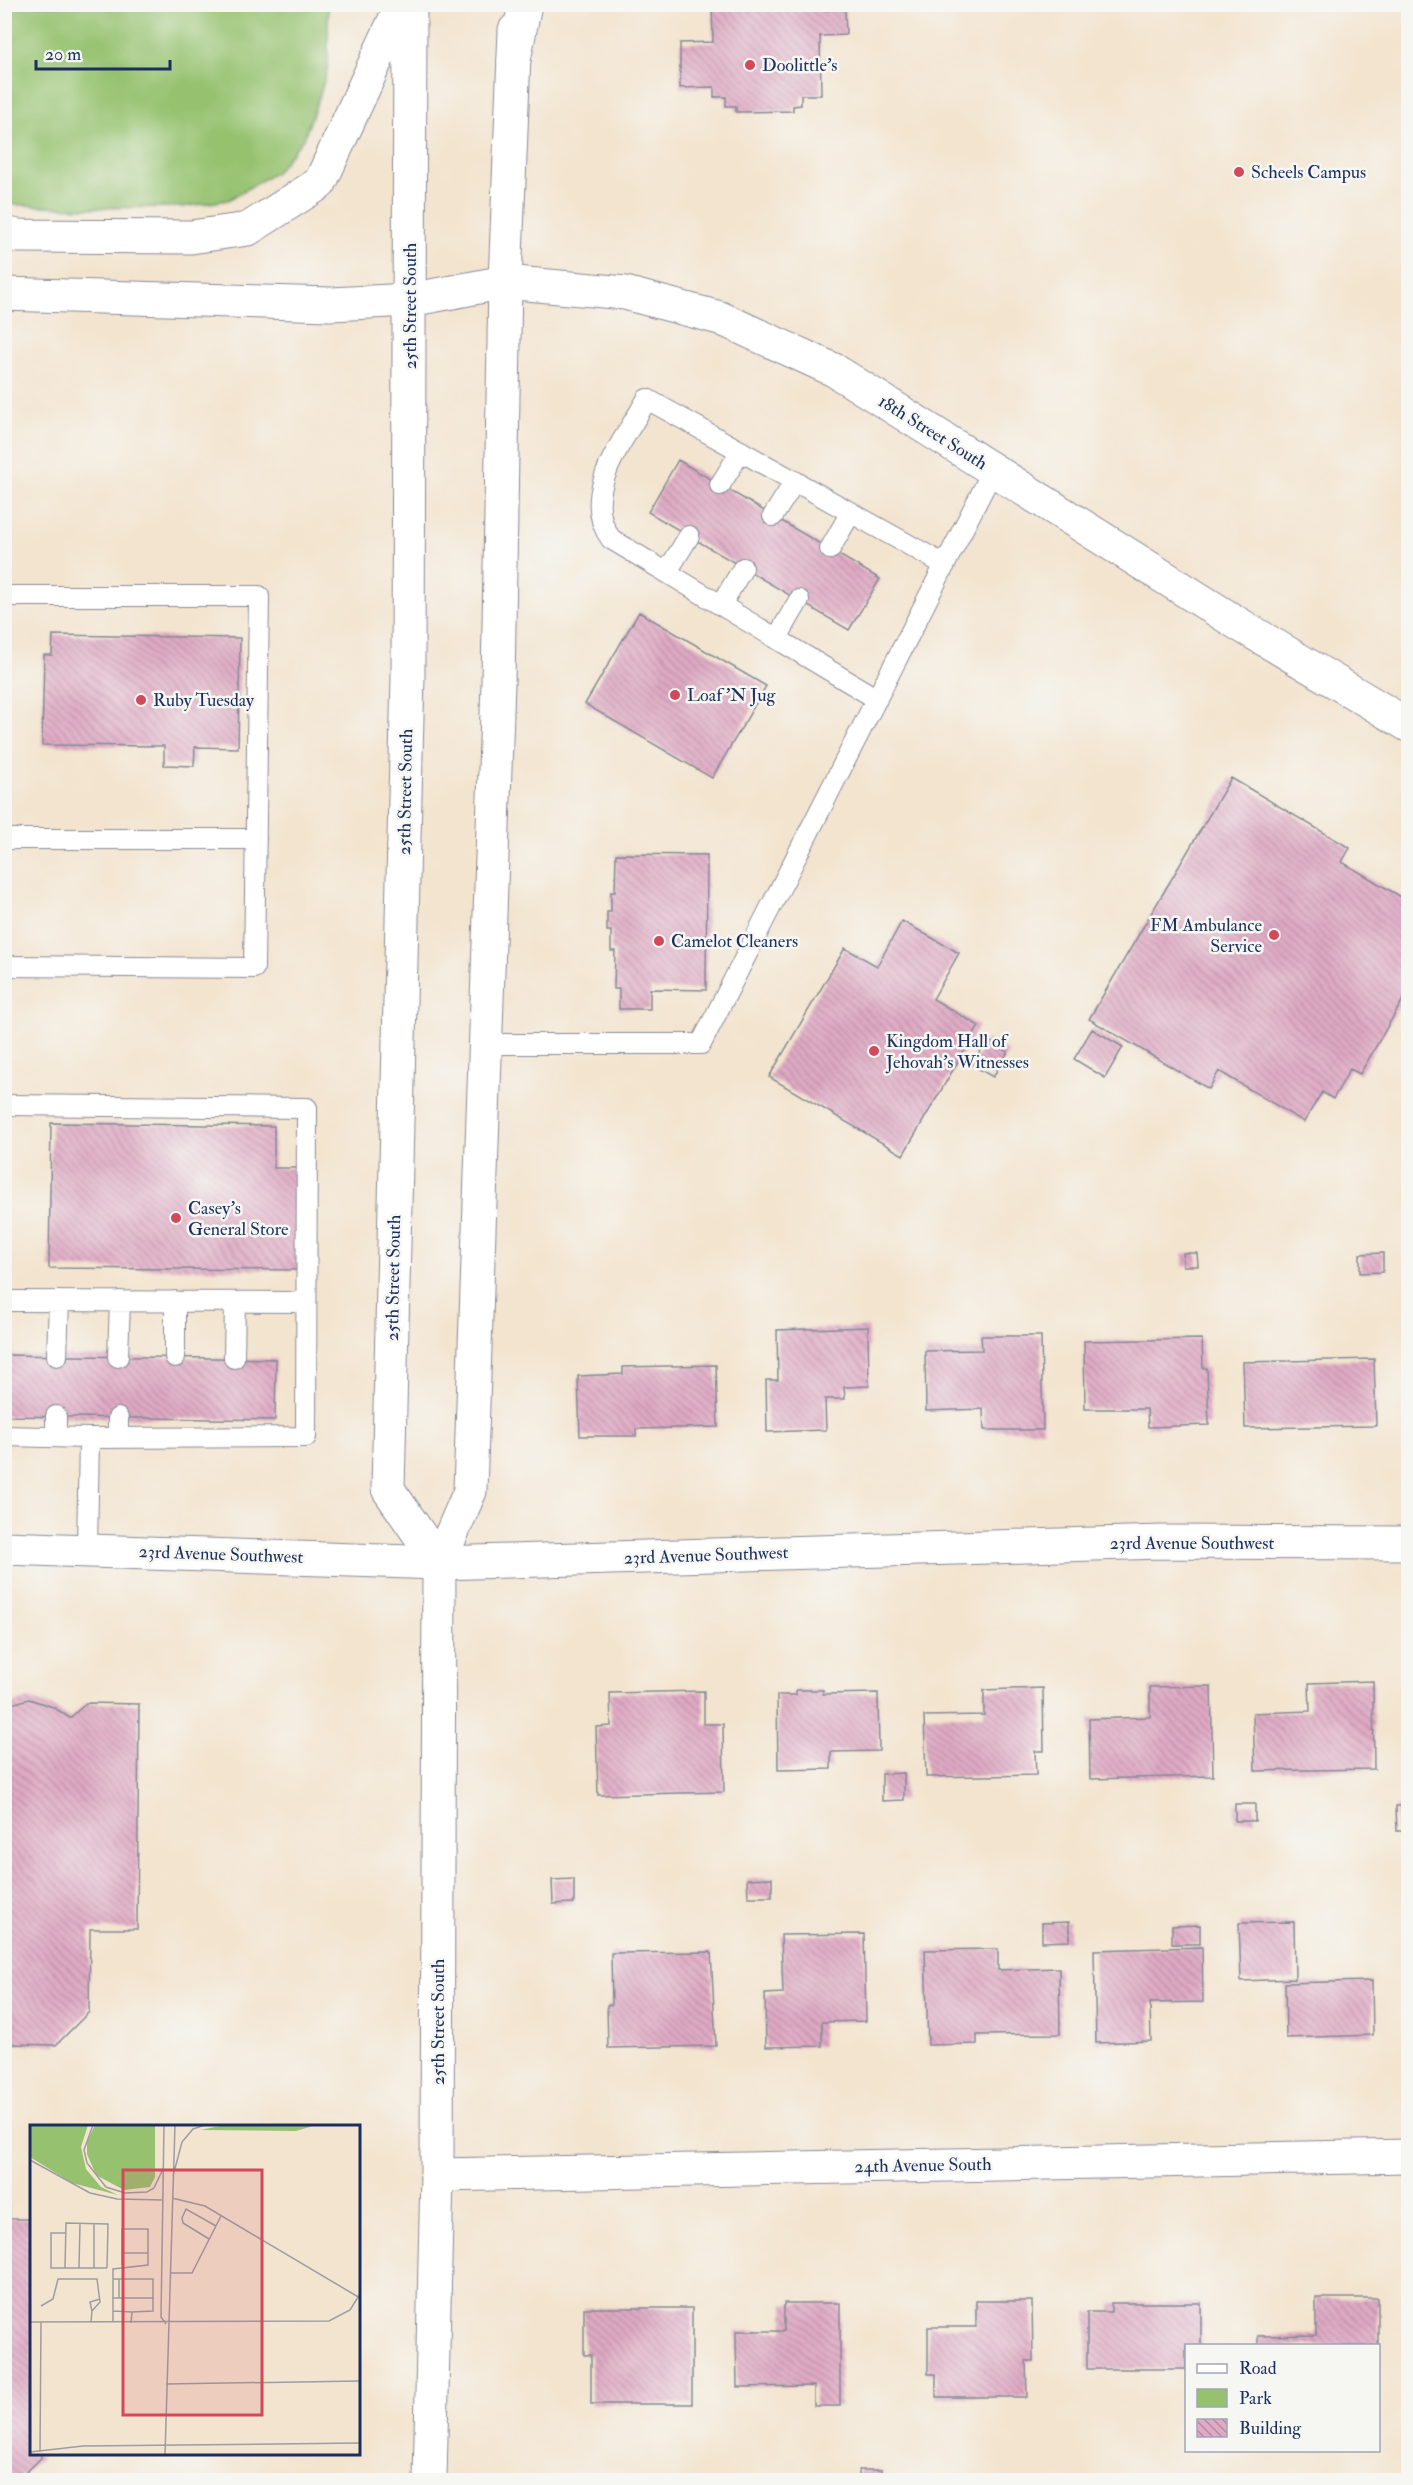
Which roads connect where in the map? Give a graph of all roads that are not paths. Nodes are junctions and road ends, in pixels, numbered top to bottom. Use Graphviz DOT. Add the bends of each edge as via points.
graph roads {
  1 [pos="402,4"];
  2 [pos="410,4"];
  3 [pos="516,4"];
  4 [pos="525,4"];
  5 [pos="514,60"];
  6 [pos="4,233"];
  7 [pos="505,282"];
  8 [pos="4,294"];
  9 [pos="410,300"];
  10 [pos="741,451"];
  11 [pos="993,470"];
  12 [pos="795,481"];
  13 [pos="720,485"];
  14 [pos="851,512"];
  15 [pos="773,516"];
  16 [pos="689,536"];
  17 [pos="830,549"];
  18 [pos="945,565"];
  19 [pos="743,568"];
  20 [pos="667,572"];
  21 [pos="4,596"];
  22 [pos="799,600"];
  23 [pos="721,605"];
  24 [pos="777,638"];
  25 [pos="877,699"];
  26 [pos="1408,724"];
  27 [pos="4,839"];
  28 [pos="256,839"];
  29 [pos="4,966"];
  30 [pos="486,1044"];
  31 [pos="4,1105"];
  32 [pos="4,1301"];
  33 [pos="59,1301"];
  34 [pos="120,1301"];
  35 [pos="175,1301"];
  36 [pos="235,1302"];
  37 [pos="306,1302"];
  38 [pos="57,1356"];
  39 [pos="118,1357"];
  40 [pos="175,1357"];
  41 [pos="234,1358"];
  42 [pos="56,1416"];
  43 [pos="118,1418"];
  44 [pos="4,1436"];
  45 [pos="56,1437"];
  46 [pos="89,1438"];
  47 [pos="118,1438"];
  48 [pos="1408,1544"];
  49 [pos="4,1548"];
  50 [pos="87,1549"];
  51 [pos="439,1563"];
  52 [pos="1408,2156"];
  53 [pos="437,2175"];
  54 [pos="430,2481"];
  1 -- 6 [label="main road" via="320,183 248,229 190,237"];
  2 -- 9 [label="main road, 25th Street South"];
  3 -- 5 [label="main road, 25th Street South"];
  4 -- 5 [label="main road"];
  5 -- 7 [label="main road, 25th Street South"];
  7 -- 9 [label="main road, 18th Street South"];
  7 -- 11 [label="main road, 18th Street South" via="625,293 720,318 834,370"];
  7 -- 30 [label="main road, 25th Street South"];
  8 -- 9 [label="main road, 18th Street South" via="331,304"];
  9 -- 51 [label="main road, 25th Street South" via="408,676 388,1489"];
  10 -- 12 [label="lane"];
  10 -- 13 [label="lane"];
  10 -- 20 [label="lane" via="647,399 600,485 598,506 602,527 611,538"];
  11 -- 18 [label="lane"];
  11 -- 26 [label="main road, 18th Street South" via="1237,623"];
  12 -- 14 [label="lane"];
  12 -- 15 [label="lane"];
  14 -- 17 [label="lane"];
  14 -- 18 [label="lane"];
  16 -- 20 [label="lane"];
  18 -- 25 [label="lane"];
  19 -- 23 [label="lane"];
  20 -- 23 [label="lane"];
  21 -- 28 [label="lane" via="259,596"];
  22 -- 24 [label="lane"];
  23 -- 24 [label="lane"];
  24 -- 25 [label="lane"];
  25 -- 30 [label="lane" via="701,1044"];
  27 -- 28 [label="lane"];
  28 -- 29 [label="lane" via="254,968"];
  30 -- 51 [label="main road, 25th Street South" via="470,1491"];
  31 -- 37 [label="lane" via="307,1108"];
  32 -- 33 [label="lane"];
  33 -- 34 [label="lane"];
  33 -- 38 [label="lane"];
  34 -- 35 [label="lane"];
  34 -- 39 [label="lane"];
  35 -- 36 [label="lane"];
  35 -- 40 [label="lane"];
  36 -- 37 [label="lane"];
  36 -- 41 [label="lane"];
  37 -- 47 [label="lane" via="306,1437 233,1428 174,1428"];
  42 -- 45 [label="lane"];
  43 -- 47 [label="lane"];
  44 -- 45 [label="lane"];
  45 -- 46 [label="lane"];
  46 -- 47 [label="lane"];
  46 -- 50 [label="lane"];
  48 -- 51 [label="main road, 23rd Avenue Southwest" via="1162,1542"];
  49 -- 50 [label="main road, 23rd Avenue Southwest"];
  50 -- 51 [label="main road, 23rd Avenue Southwest"];
  51 -- 53 [label="main road, 25th Street South"];
  52 -- 53 [label="main road, 24th Avenue South"];
  53 -- 54 [label="main road, 25th Street South"];
}
